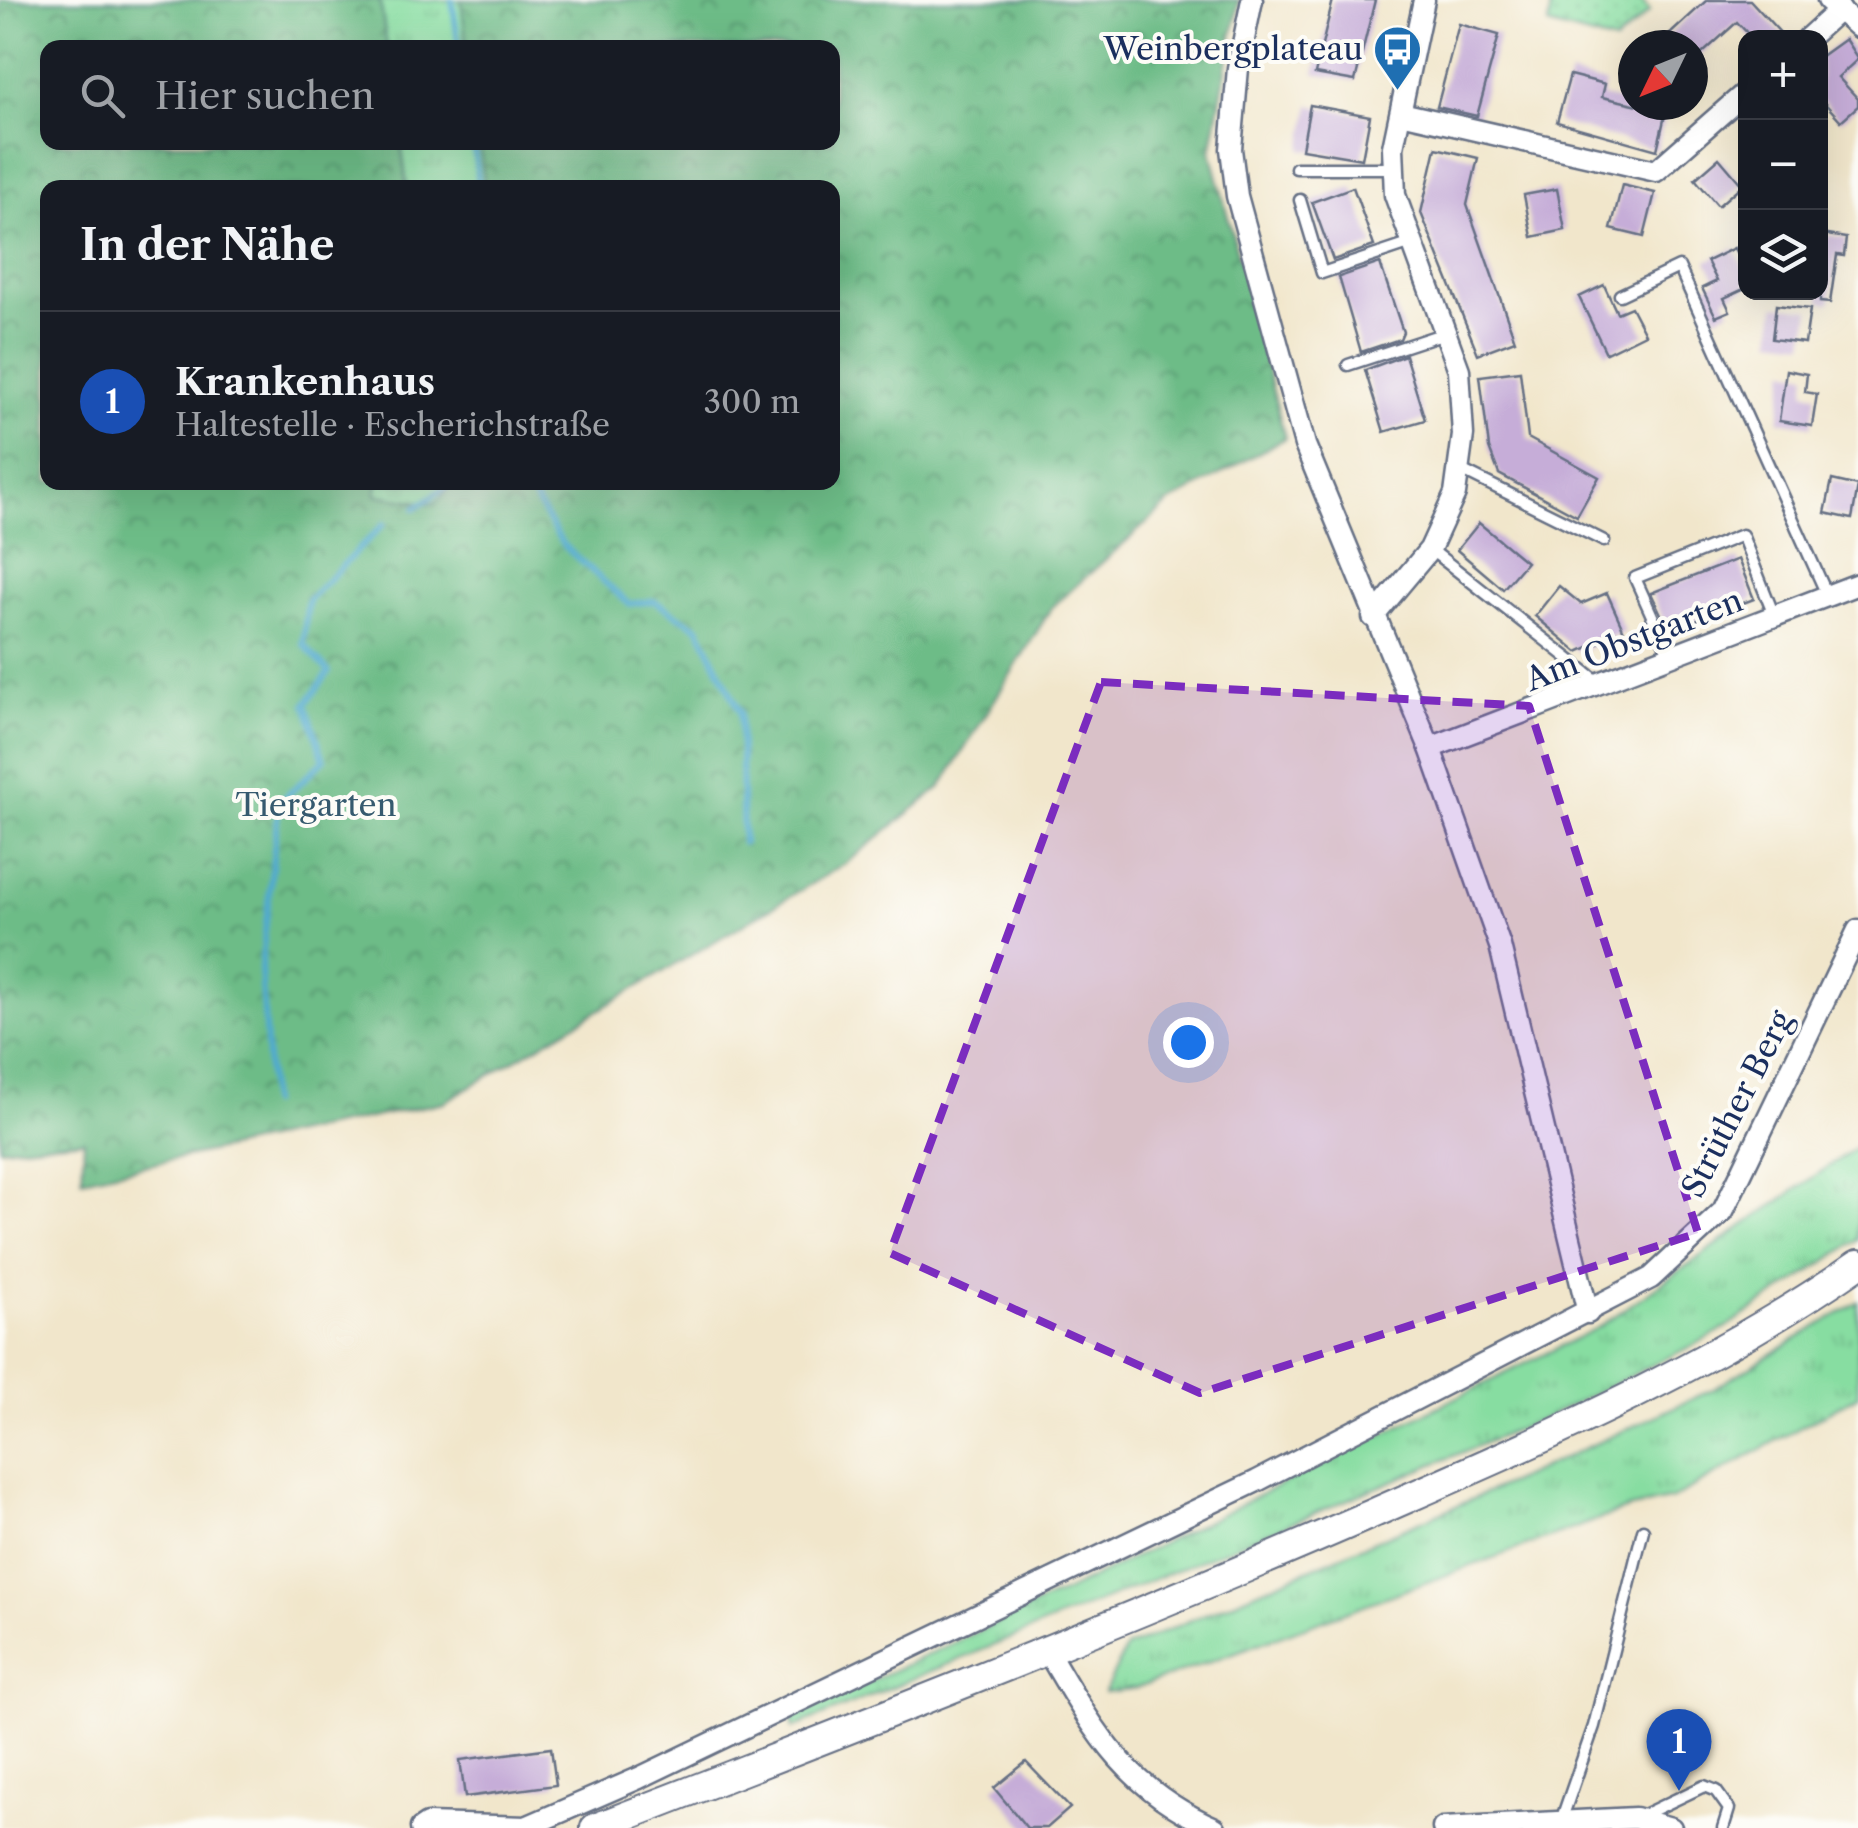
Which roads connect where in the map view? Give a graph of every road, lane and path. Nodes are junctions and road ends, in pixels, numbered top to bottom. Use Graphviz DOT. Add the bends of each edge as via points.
graph roads {
  1 [pos="1252,0"];
  2 [pos="1424,0"];
  3 [pos="1834,4"];
  4 [pos="1858,27"];
  5 [pos="1814,30"];
  6 [pos="1738,99"];
  7 [pos="1402,113"];
  8 [pos="1296,168"];
  9 [pos="1394,168"];
  10 [pos="1300,200"];
  11 [pos="1413,243"];
  12 [pos="1620,294"];
  13 [pos="1446,332"];
  14 [pos="1348,365"];
  15 [pos="1458,469"];
  16 [pos="1604,541"];
  17 [pos="1430,549"];
  18 [pos="1858,584"];
  19 [pos="1828,598"];
  20 [pos="1373,617"];
  21 [pos="1776,619"];
  22 [pos="1670,658"];
  23 [pos="1602,684"];
  24 [pos="1430,748"];
  25 [pos="1858,930"];
  26 [pos="1858,1264"];
  27 [pos="1588,1313"];
  28 [pos="1644,1530"];
  29 [pos="1048,1652"];
  30 [pos="1635,1818"];
  31 [pos="1188,1823"];
  32 [pos="1560,1825"];
  33 [pos="421,1828"];
  34 [pos="595,1828"];
  35 [pos="1215,1828"];
  36 [pos="1442,1828"];
  37 [pos="1671,1828"];
  38 [pos="1724,1828"];
  1 -- 20 [label="street" via="1231,149 1237,196 1305,445"];
  2 -- 7 [label="street"];
  3 -- 4 [label="street"];
  3 -- 5 [label="street"];
  6 -- 7 [label="street" via="1656,171"];
  7 -- 9 [label="street"];
  8 -- 9 [label="lane"];
  9 -- 11 [label="street" via="1395,195"];
  10 -- 11 [label="lane" via="1322,274"];
  11 -- 13 [label="street"];
  12 -- 19 [label="lane" via="1680,267"];
  13 -- 14 [label="lane"];
  13 -- 15 [label="street" via="1460,370"];
  15 -- 16 [label="lane"];
  15 -- 17 [label="street" via="1455,494"];
  17 -- 20 [label="street"];
  17 -- 23 [label="lane"];
  18 -- 19 [label="street, Am Obstgarten"];
  19 -- 21 [label="street, Am Obstgarten"];
  20 -- 24 [label="street"];
  21 -- 22 [label="street, Am Obstgarten"];
  21 -- 22 [label="lane" via="1742,535 1635,578"];
  22 -- 23 [label="street, Am Obstgarten"];
  23 -- 24 [label="street, Am Obstgarten"];
  24 -- 27 [label="street" via="1500,946"];
  25 -- 27 [label="street, Strüther Berg" via="1723,1211 1651,1278"];
  26 -- 29 [label="main road" via="1572,1426"];
  27 -- 33 [label="street, Strüther Berg" via="1257,1481 639,1778 526,1827"];
  28 -- 32 [label="lane" via="1594,1726"];
  29 -- 31 [label="street" via="1098,1739"];
  29 -- 34 [label="main road"];
  30 -- 32 [label="street"];
  30 -- 37 [label="street"];
  30 -- 38 [label="lane" via="1704,1786 1729,1809"];
  31 -- 35 [label="street"];
  32 -- 36 [label="street"];
}
